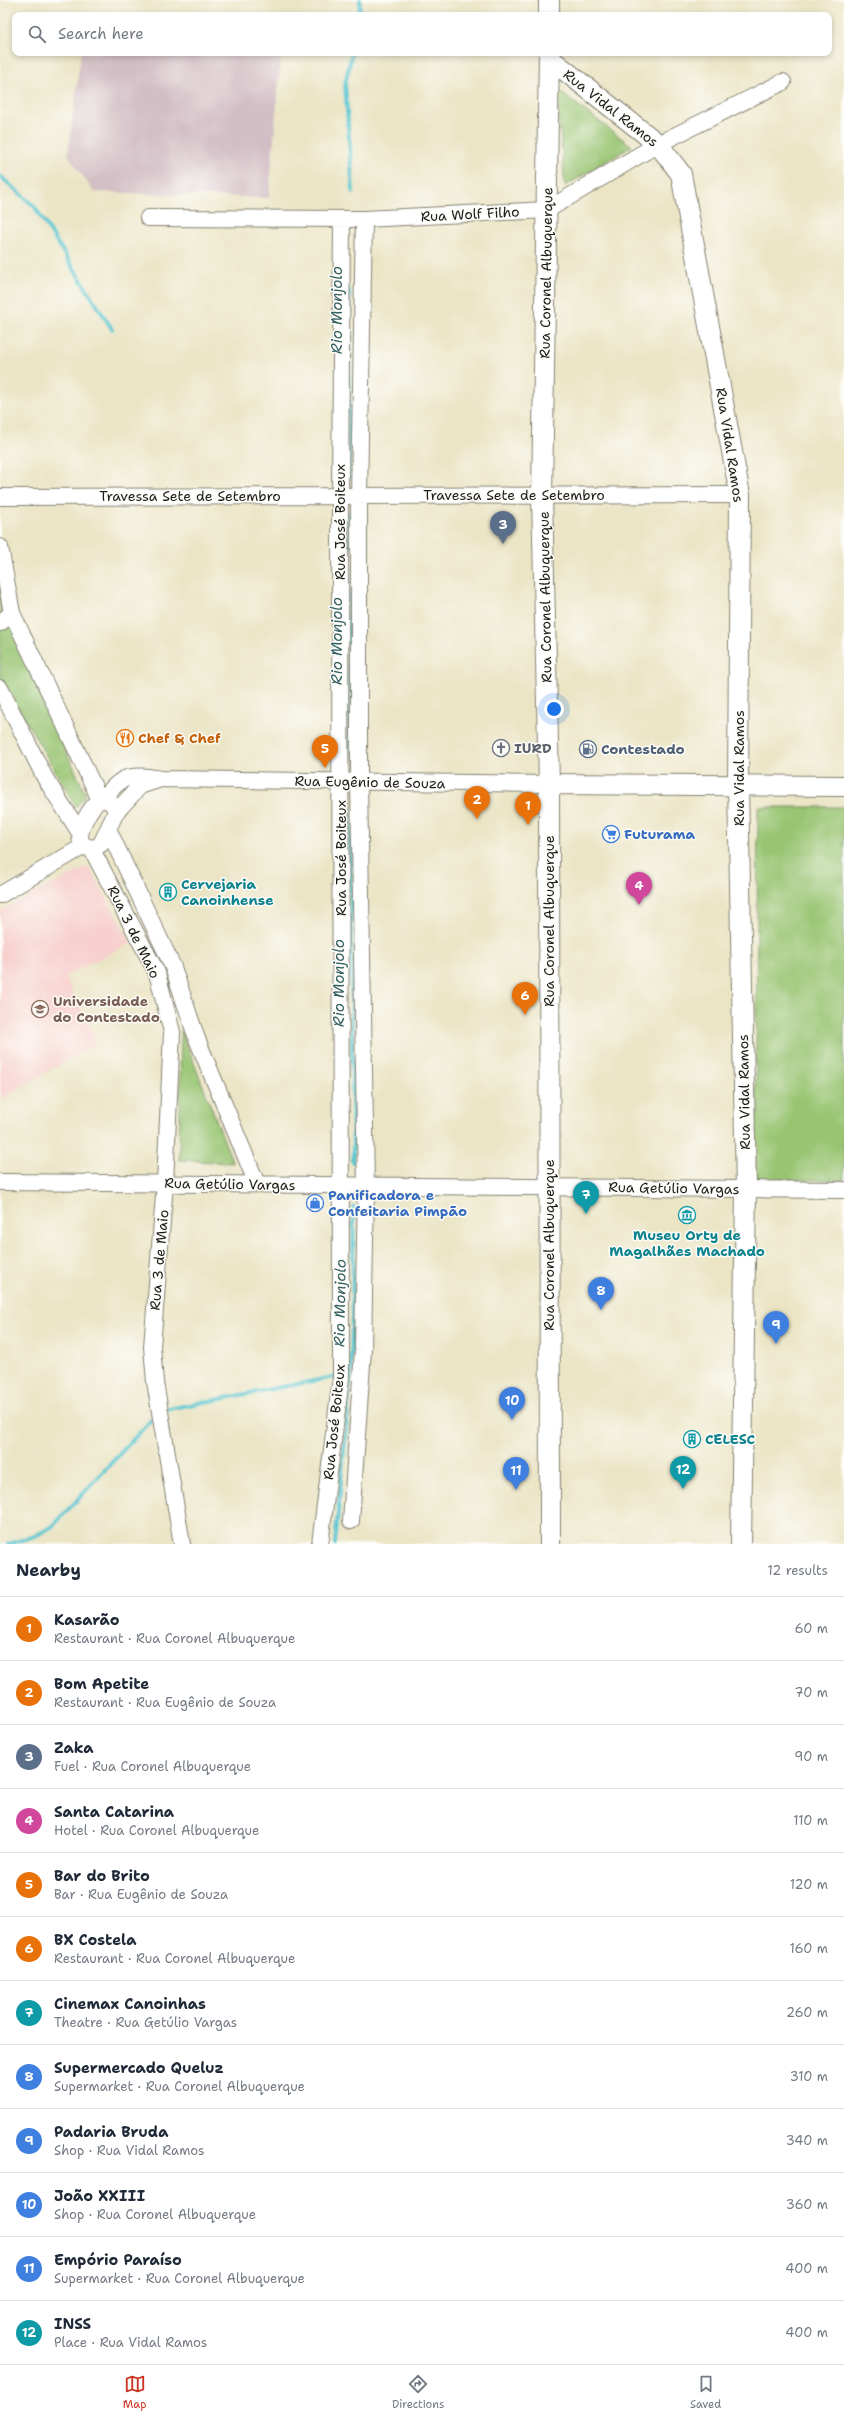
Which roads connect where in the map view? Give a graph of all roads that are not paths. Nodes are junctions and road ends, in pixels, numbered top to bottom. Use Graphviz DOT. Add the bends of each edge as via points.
graph roads {
  1 [pos="549,0"];
  2 [pos="549,12"];
  3 [pos="549,56"];
  4 [pos="783,82"];
  5 [pos="658,144"];
  6 [pos="547,210"];
  7 [pos="148,218"];
  8 [pos="342,219"];
  9 [pos="364,219"];
  10 [pos="340,495"];
  11 [pos="359,495"];
  12 [pos="740,495"];
  13 [pos="542,496"];
  14 [pos="0,497"];
  15 [pos="0,547"];
  16 [pos="6,618"];
  17 [pos="0,688"];
  18 [pos="161,779"];
  19 [pos="340,782"];
  20 [pos="359,783"];
  21 [pos="549,784"];
  22 [pos="738,785"];
  23 [pos="844,786"];
  24 [pos="102,800"];
  25 [pos="116,812"];
  26 [pos="108,829"];
  27 [pos="85,842"];
  28 [pos="136,888"];
  29 [pos="0,895"];
  30 [pos="118,898"];
  31 [pos="193,1027"];
  32 [pos="172,1029"];
  33 [pos="0,1182"];
  34 [pos="165,1183"];
  35 [pos="257,1184"];
  36 [pos="342,1186"];
  37 [pos="366,1186"];
  38 [pos="549,1187"];
  39 [pos="746,1189"];
  40 [pos="844,1190"];
  41 [pos="351,1521"];
  42 [pos="182,1544"];
  43 [pos="320,1544"];
  44 [pos="550,1544"];
  45 [pos="741,1544"];
  1 -- 2 [label="main road"];
  3 -- 5 [label="main road, Rua Vidal Ramos"];
  3 -- 6 [label="main road, Rua Coronel Albuquerque"];
  4 -- 5 [label="street, Rua Wolf Filho"];
  5 -- 6 [label="street, Rua Wolf Filho"];
  5 -- 12 [label="main road, Rua Vidal Ramos" via="680,174 688,206"];
  6 -- 9 [label="street, Rua Wolf Filho"];
  6 -- 13 [label="main road, Rua Coronel Albuquerque"];
  7 -- 8 [label="street, Rua Wolf Filho"];
  8 -- 9 [label="street, Rua Wolf Filho"];
  8 -- 10 [label="street, Rua José Boiteux"];
  9 -- 11 [label="street, Rua José Boiteux"];
  10 -- 11 [label="street, Travessa Sete de Setembro"];
  10 -- 14 [label="street, Travessa Sete de Setembro"];
  10 -- 19 [label="street, Rua José Boiteux"];
  11 -- 13 [label="street, Travessa Sete de Setembro"];
  11 -- 20 [label="street, Rua José Boiteux"];
  12 -- 13 [label="street, Travessa Sete de Setembro"];
  12 -- 22 [label="main road, Rua Vidal Ramos"];
  13 -- 21 [label="main road, Rua Coronel Albuquerque"];
  15 -- 16 [label="street"];
  16 -- 24 [label="street"];
  17 -- 27 [label="street, Rua 3 de Maio" via="45,778"];
  18 -- 19 [label="street, Rua Eugênio de Souza"];
  18 -- 24 [label="street, Rua Eugênio de Souza" via="143,776 130,778 115,784"];
  18 -- 25 [label="street, Rua Eugênio de Souza" via="140,786"];
  19 -- 20 [label="street, Rua Eugênio de Souza"];
  19 -- 36 [label="street, Rua José Boiteux"];
  20 -- 21 [label="street, Rua Eugênio de Souza"];
  20 -- 37 [label="street, Rua José Boiteux"];
  21 -- 22 [label="main road, Rua Eugênio de Souza"];
  21 -- 38 [label="main road, Rua Coronel Albuquerque"];
  22 -- 23 [label="main road, Rua Eugênio de Souza"];
  22 -- 39 [label="main road, Rua Vidal Ramos"];
  24 -- 25 [label="street" via="113,804"];
  24 -- 27 [label="street, Rua Eugênio de Souza" via="93,805"];
  25 -- 26 [label="street, Rua Eugênio de Souza"];
  26 -- 27 [label="street, Rua Eugênio de Souza" via="101,844"];
  26 -- 28 [label="street, Rua 3 de Maio"];
  27 -- 29 [label="street, Rua Eugênio de Souza"];
  27 -- 30 [label="street, Rua 3 de Maio"];
  28 -- 30 [label="street"];
  28 -- 31 [label="street, Rua 3 de Maio" via="173,967"];
  30 -- 32 [label="street, Rua 3 de Maio" via="157,973"];
  31 -- 32 [label="street"];
  31 -- 35 [label="street, Rua 3 de Maio"];
  32 -- 34 [label="street, Rua 3 de Maio"];
  33 -- 34 [label="street, Rua Getúlio Vargas"];
  34 -- 35 [label="street, Rua Getúlio Vargas"];
  34 -- 42 [label="street, Rua 3 de Maio" via="152,1347 155,1382"];
  35 -- 36 [label="street, Rua Getúlio Vargas"];
  36 -- 37 [label="street, Rua Getúlio Vargas"];
  36 -- 43 [label="street, Rua José Boiteux" via="341,1378"];
  37 -- 38 [label="street, Rua Getúlio Vargas"];
  37 -- 41 [label="street, Rua José Boiteux" via="363,1350"];
  38 -- 39 [label="street, Rua Getúlio Vargas"];
  38 -- 44 [label="main road, Rua Coronel Albuquerque"];
  39 -- 40 [label="street, Rua Getúlio Vargas"];
  39 -- 45 [label="main road, Rua Vidal Ramos"];
}
